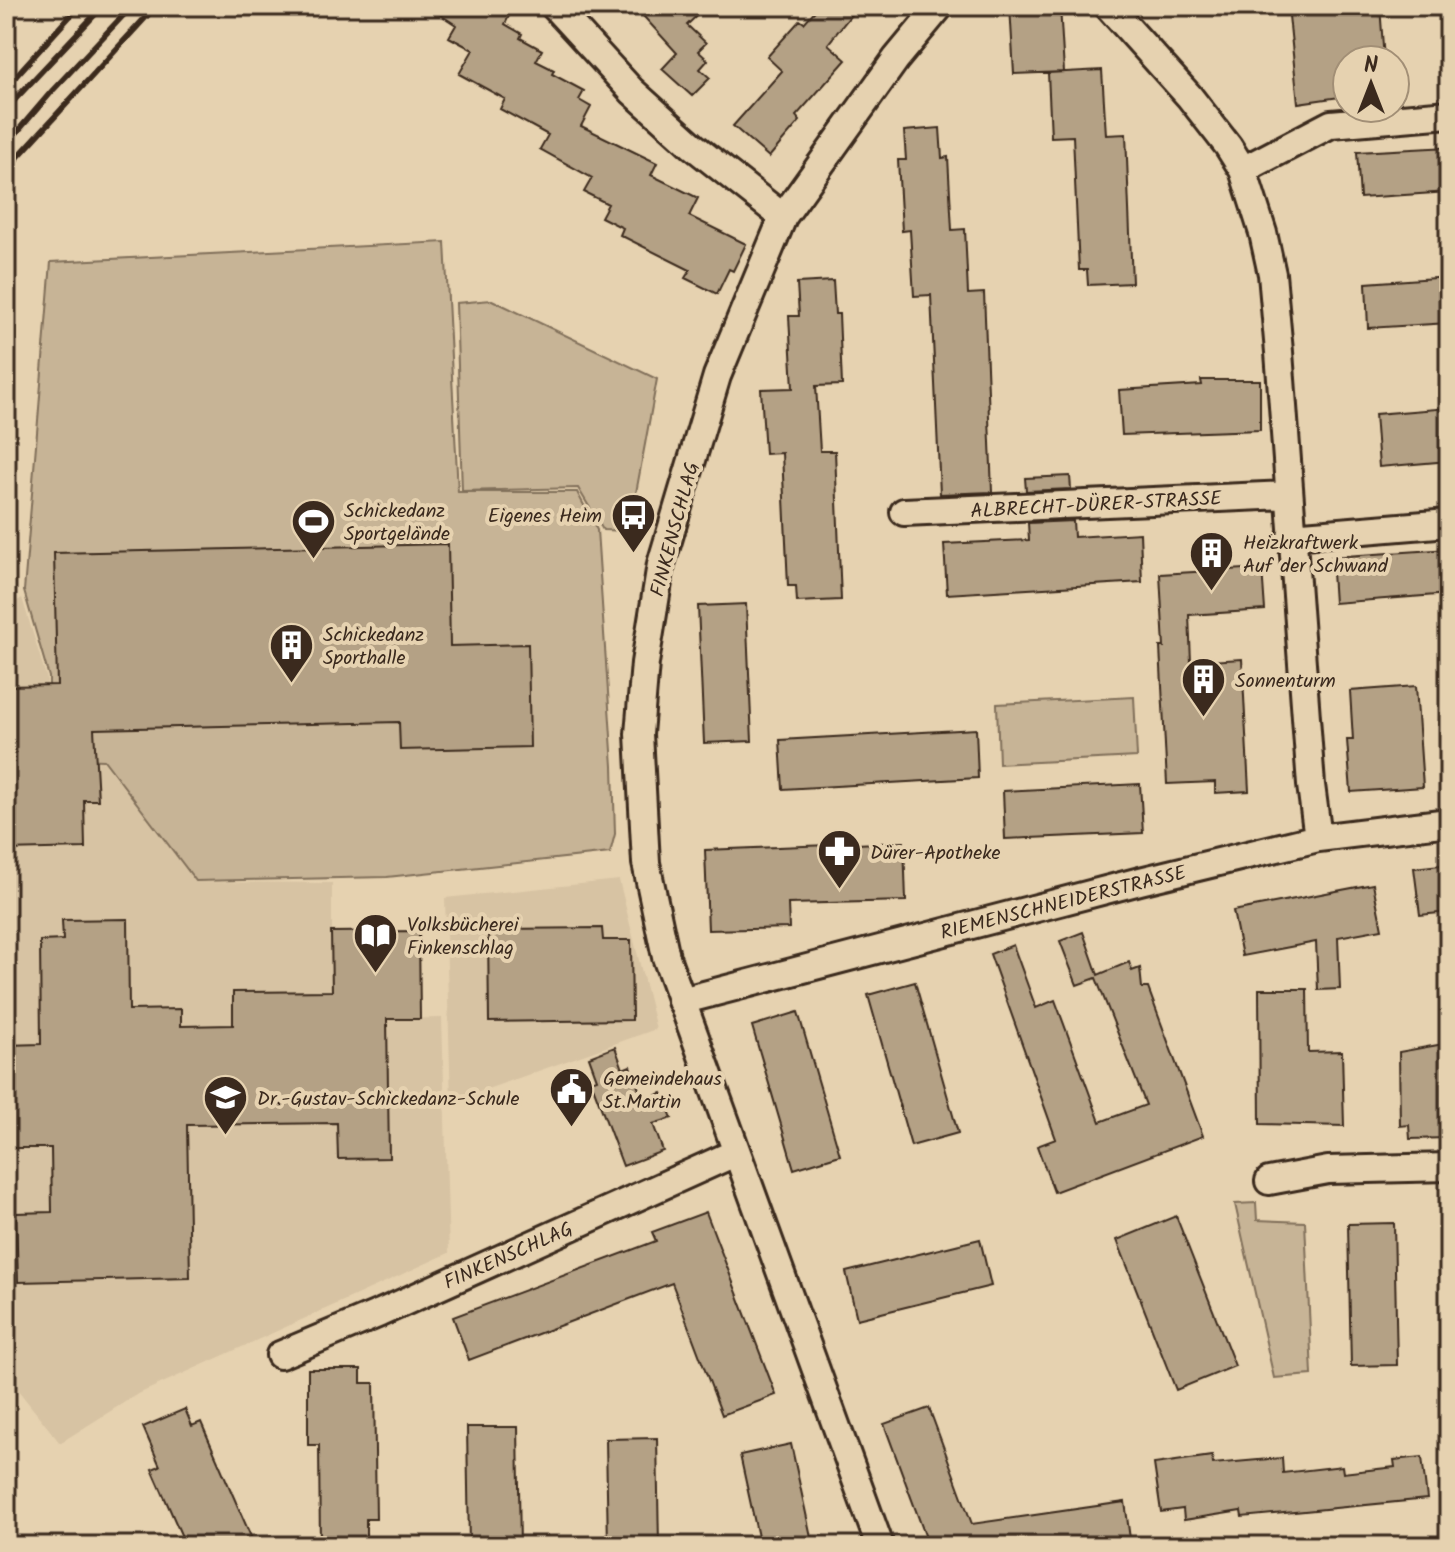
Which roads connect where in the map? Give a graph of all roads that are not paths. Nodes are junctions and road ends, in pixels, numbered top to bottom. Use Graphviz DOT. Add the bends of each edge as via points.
graph roads {
  1 [pos="554,6"];
  2 [pos="940,6"];
  3 [pos="1108,6"];
  4 [pos="1449,114"];
  5 [pos="1243,170"];
  6 [pos="783,217"];
  7 [pos="1288,495"];
  8 [pos="904,512"];
  9 [pos="1449,523"];
  10 [pos="1291,536"];
  11 [pos="1449,822"];
  12 [pos="1318,838"];
  13 [pos="681,1001"];
  14 [pos="735,1153"];
  15 [pos="1449,1167"];
  16 [pos="1269,1181"];
  17 [pos="280,1355"];
  18 [pos="880,1546"];
  1 -- 6 [label="street" via="632,91"];
  2 -- 6 [label="street, FINKENSCHLAG"];
  3 -- 5 [label="street" via="1189,96"];
  4 -- 5 [label="street" via="1331,124"];
  5 -- 7 [label="street" via="1272,274"];
  6 -- 13 [label="street, FINKENSCHLAG" via="717,376 661,564 645,663 639,734 646,863"];
  7 -- 8 [label="street, ALBRECHT-DÜRER-STRASSE"];
  7 -- 10 [label="street"];
  9 -- 10 [label="street"];
  10 -- 12 [label="street"];
  11 -- 12 [label="street, RIEMENSCHNEIDERSTRASSE"];
  12 -- 13 [label="street, RIEMENSCHNEIDERSTRASSE"];
  13 -- 14 [label="street, FINKENSCHLAG"];
  14 -- 17 [label="street, FINKENSCHLAG"];
  14 -- 18 [label="street, FINKENSCHLAG"];
  15 -- 16 [label="street" via="1328,1170"];
}
